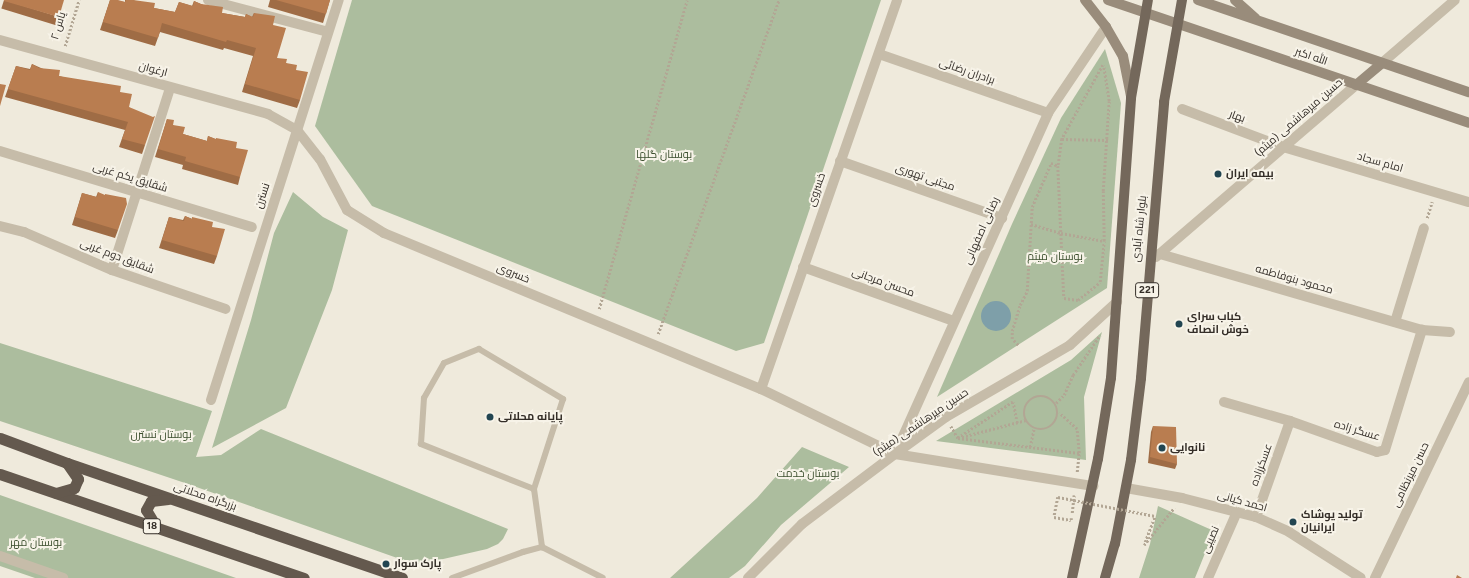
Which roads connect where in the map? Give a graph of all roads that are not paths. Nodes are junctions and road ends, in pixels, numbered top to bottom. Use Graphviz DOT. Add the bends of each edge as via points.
graph roads {
  1 [pos="208,0"];
  2 [pos="339,0"];
  3 [pos="897,0"];
  4 [pos="1085,0"];
  5 [pos="1108,0"];
  6 [pos="1148,0"];
  7 [pos="1182,0"];
  8 [pos="1198,0"];
  9 [pos="1235,0"];
  10 [pos="1455,0"];
  11 [pos="1146,13"];
  12 [pos="1258,20"];
  13 [pos="1178,24"];
  14 [pos="1106,27"];
  15 [pos="328,32"];
  16 [pos="0,40"];
  17 [pos="879,54"];
  18 [pos="1382,62"];
  19 [pos="1356,85"];
  20 [pos="170,88"];
  21 [pos="1469,92"];
  22 [pos="1132,98"];
  23 [pos="1182,109"];
  24 [pos="1048,113"];
  25 [pos="1469,123"];
  26 [pos="297,130"];
  27 [pos="1283,147"];
  28 [pos="0,151"];
  29 [pos="840,161"];
  30 [pos="137,192"];
  31 [pos="1469,202"];
  32 [pos="1002,218"];
  33 [pos="0,226"];
  34 [pos="252,227"];
  35 [pos="1424,228"];
  36 [pos="1160,254"];
  37 [pos="1149,264"];
  38 [pos="804,267"];
  39 [pos="112,270"];
  40 [pos="1116,302"];
  41 [pos="226,309"];
  42 [pos="954,321"];
  43 [pos="1395,322"];
  44 [pos="1422,330"];
  45 [pos="1450,332"];
  46 [pos="1469,382"];
  47 [pos="761,388"];
  48 [pos="211,400"];
  49 [pos="1224,402"];
  50 [pos="1290,421"];
  51 [pos="0,438"];
  52 [pos="895,454"];
  53 [pos="67,464"];
  54 [pos="0,474"];
  55 [pos="1093,486"];
  56 [pos="1126,488"];
  57 [pos="534,489"];
  58 [pos="56,493"];
  59 [pos="170,499"];
  60 [pos="1237,512"];
  61 [pos="1256,517"];
  62 [pos="157,528"];
  63 [pos="542,547"];
  64 [pos="0,556"];
  65 [pos="63,578"];
  66 [pos="304,578"];
  67 [pos="402,578"];
  68 [pos="452,578"];
  69 [pos="603,578"];
  70 [pos="748,578"];
  71 [pos="1072,578"];
  72 [pos="1105,578"];
  73 [pos="1208,578"];
  74 [pos="1362,578"];
  75 [pos="1375,578"];
  1 -- 15 [label="street"];
  2 -- 15 [label="street, نسترن"];
  3 -- 17 [label="street, خسروی"];
  4 -- 14 [label="main road"];
  5 -- 11 [label="main road, الله اکبر"];
  6 -- 11 [label="main road, بلوار شاه آبادی"];
  7 -- 13 [label="main road, بلوار شاه آبادی / 221"];
  8 -- 12 [label="main road, الله اکبر"];
  9 -- 12 [label="main road"];
  10 -- 18 [label="street"];
  11 -- 13 [label="main road, الله اکبر"];
  11 -- 22 [label="main road, بلوار شاه آبادی"];
  12 -- 18 [label="main road, الله اکبر"];
  13 -- 19 [label="main road, الله اکبر"];
  13 -- 37 [label="main road, بلوار شاه آبادی / 221" via="1164,102"];
  14 -- 22 [label="main road" via="1123,56"];
  14 -- 24 [label="street, رضائی اصفهانی"];
  15 -- 26 [label="street, نسترن"];
  16 -- 20 [label="street, ارغوان"];
  17 -- 24 [label="street, برادران رضائی"];
  17 -- 29 [label="street, خسروی"];
  18 -- 19 [label="main road"];
  18 -- 21 [label="main road, الله اکبر"];
  19 -- 25 [label="main road, الله اکبر"];
  19 -- 27 [label="street, حسین میرهاشمی (میثم)"];
  20 -- 26 [label="street, ارغوان" via="268,114"];
  20 -- 30 [label="street"];
  22 -- 40 [label="main road, بلوار شاه آبادی"];
  23 -- 27 [label="street, بهار"];
  24 -- 32 [label="street, رضائی اصفهانی"];
  26 -- 47 [label="street, خسروی" via="320,159 347,210 384,233"];
  26 -- 48 [label="street, نسترن"];
  27 -- 31 [label="street, امام سجاد"];
  27 -- 36 [label="street, حسین میرهاشمی (میثم)"];
  28 -- 30 [label="street, شقایق یکم غربی"];
  29 -- 32 [label="street, مجتبی تهوری"];
  29 -- 38 [label="street, خسروی"];
  30 -- 34 [label="street, شقایق یکم غربی"];
  30 -- 39 [label="street"];
  32 -- 42 [label="street, رضائی اصفهانی"];
  33 -- 39 [label="street, شقایق دوم غربی" via="24,232"];
  35 -- 43 [label="street"];
  36 -- 37 [label="street, حسین میرهاشمی (میثم)"];
  36 -- 43 [label="street, محمود بنوفاطمه"];
  37 -- 56 [label="main road, بلوار شاه آبادی / 221" via="1141,378"];
  38 -- 42 [label="street, محسن مرجانی"];
  38 -- 47 [label="street, خسروی"];
  39 -- 41 [label="street, شقایق دوم غربی"];
  40 -- 52 [label="street, حسین میرهاشمی (میثم)" via="1070,345 946,417"];
  40 -- 55 [label="main road, بلوار شاه آبادی" via="1111,378"];
  42 -- 52 [label="street, رضائی اصفهانی"];
  43 -- 44 [label="street, محمود بنوفاطمه"];
  44 -- 45 [label="street, محمود بنوفاطمه"];
  44 -- 50 [label="street, عسگر زاده" via="1386,450 1377,452"];
  46 -- 75 [label="street, حسن میرنظامی"];
  47 -- 52 [label="street, خسروی"];
  49 -- 50 [label="street, عسگر زاده"];
  50 -- 61 [label="street, عسکرزاده"];
  51 -- 53 [label="highway, بزرگراه محلاتی"];
  52 -- 55 [label="street, خسروی"];
  52 -- 70 [label="street, حسین میرهاشمی (میثم)" via="802,524"];
  53 -- 58 [label="highway" via="78,479 74,488"];
  53 -- 59 [label="highway, بزرگراه محلاتی"];
  54 -- 58 [label="highway, 18"];
  55 -- 71 [label="main road, بلوار شاه آبادی"];
  56 -- 60 [label="street, احمد کیانی" via="1182,498"];
  56 -- 72 [label="main road, بلوار شاه آبادی / 221" via="1115,544"];
  57 -- 57 [label="lane" via="563,399 479,349 444,363 424,398 421,444"];
  57 -- 63 [label="lane"];
  58 -- 62 [label="highway, 18"];
  59 -- 62 [label="highway" via="151,501 146,510"];
  59 -- 67 [label="highway, بزرگراه محلاتی"];
  60 -- 61 [label="street, احمد کیانی"];
  60 -- 73 [label="street, نصیبی"];
  61 -- 74 [label="street, احمد کیانی" via="1289,532"];
  62 -- 66 [label="highway, 18"];
  63 -- 68 [label="lane"];
  63 -- 69 [label="lane"];
  64 -- 65 [label="street"];
}
